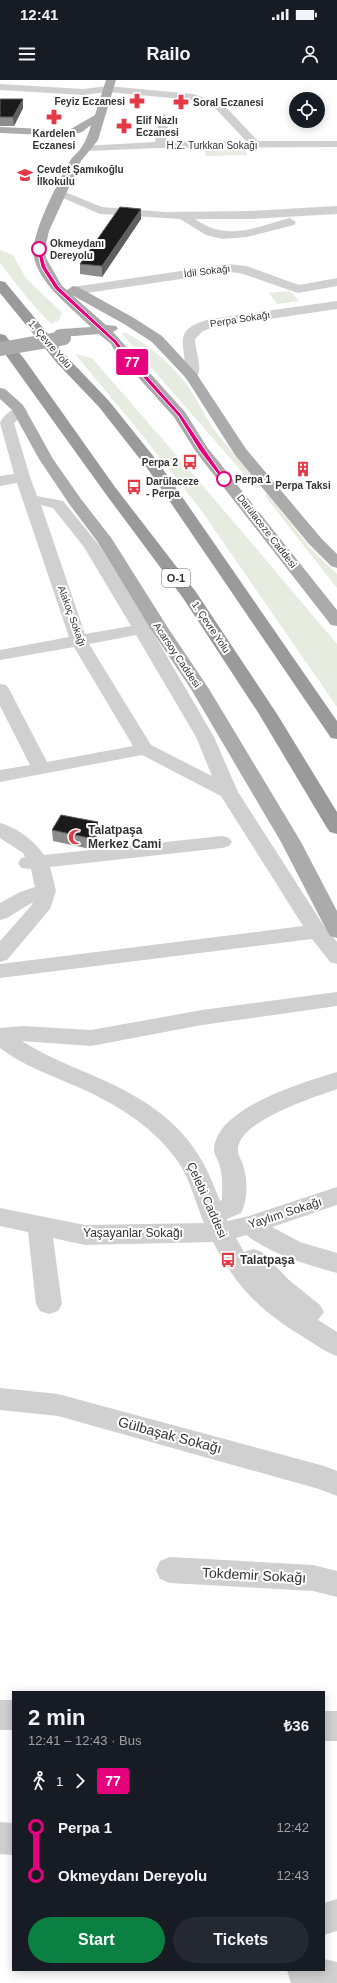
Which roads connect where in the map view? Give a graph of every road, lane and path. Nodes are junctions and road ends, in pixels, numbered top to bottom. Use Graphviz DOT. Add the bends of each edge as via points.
graph roads {
  1 [pos="110,85"];
  2 [pos="0,88"];
  3 [pos="98,117"];
  4 [pos="164,117"];
  5 [pos="0,130"];
  6 [pos="337,144"];
  7 [pos="74,145"];
  8 [pos="160,145"];
  9 [pos="256,145"];
  10 [pos="87,148"];
  11 [pos="60,193"];
  12 [pos="337,210"];
  13 [pos="183,216"];
  14 [pos="317,223"];
  15 [pos="337,282"];
  16 [pos="0,285"];
  17 [pos="68,292"];
  18 [pos="78,306"];
  19 [pos="337,306"];
  20 [pos="102,329"];
  21 [pos="62,336"];
  22 [pos="0,338"];
  23 [pos="0,343"];
  24 [pos="164,348"];
  25 [pos="0,349"];
  26 [pos="121,350"];
  27 [pos="191,376"];
  28 [pos="0,385"];
  29 [pos="0,392"];
  30 [pos="24,411"];
  31 [pos="0,415"];
  32 [pos="22,477"];
  33 [pos="0,481"];
  34 [pos="31,499"];
  35 [pos="333,557"];
  36 [pos="302,576"];
  37 [pos="337,597"];
  38 [pos="337,620"];
  39 [pos="142,629"];
  40 [pos="79,641"];
  41 [pos="0,655"];
  42 [pos="0,689"];
  43 [pos="337,734"];
  44 [pos="144,749"];
  45 [pos="41,768"];
  46 [pos="0,776"];
  47 [pos="228,792"];
  48 [pos="337,828"];
  49 [pos="0,829"];
  50 [pos="0,839"];
  51 [pos="222,842"];
  52 [pos="33,863"];
  53 [pos="41,892"];
  54 [pos="337,904"];
  55 [pos="0,913"];
  56 [pos="327,931"];
  57 [pos="0,940"];
  58 [pos="0,955"];
  59 [pos="337,957"];
  60 [pos="0,971"];
  61 [pos="337,999"];
  62 [pos="2,1033"];
  63 [pos="337,1080"];
  64 [pos="337,1196"];
  65 [pos="0,1217"];
  66 [pos="232,1224"];
  67 [pos="39,1225"];
  68 [pos="337,1263"];
  69 [pos="49,1304"];
  70 [pos="337,1329"];
  71 [pos="337,1346"];
  72 [pos="0,1399"];
  73 [pos="337,1484"];
  74 [pos="170,1570"];
  75 [pos="337,1584"];
  76 [pos="0,1715"];
  77 [pos="12,1715"];
  78 [pos="325,1726"];
  79 [pos="337,1726"];
  80 [pos="0,1838"];
  81 [pos="12,1840"];
  82 [pos="337,1915"];
  83 [pos="325,1919"];
  84 [pos="303,1975"];
  85 [pos="337,1979"];
  1 -- 2 [label="street" via="83,92"];
  1 -- 3 [label="main road, Darülaceze Caddesi"];
  1 -- 9 [label="street" via="193,97 220,106"];
  3 -- 7 [label="main road" via="91,119 80,130"];
  3 -- 10 [label="main road, Darülaceze Caddesi" via="98,124"];
  4 -- 8 [label="street"];
  5 -- 7 [label="main road"];
  6 -- 9 [label="street, H.Z. Turkkan Sokağı"];
  7 -- 10 [label="main road, Darülaceze Caddesi"];
  7 -- 11 [label="main road, Darülaceze Caddesi"];
  8 -- 9 [label="street, H.Z. Turkkan Sokağı"];
  8 -- 10 [label="street, H.Z. Turkkan Sokağı"];
  11 -- 13 [label="street" via="100,210"];
  11 -- 17 [label="main road, Darülaceze Caddesi" via="43,231 39,249 44,267 54,282"];
  12 -- 13 [label="street"];
  13 -- 14 [label="street" via="196,226 224,237 289,222"];
  15 -- 17 [label="street, İdil Sokağı" via="298,290 242,269 228,268"];
  16 -- 43 [label="highway, 1. Çevre Yolu" via="62,360 104,404 153,465"];
  17 -- 18 [label="main road, Darülaceze Caddesi"];
  17 -- 24 [label="main road, Darülaceze Caddesi" via="129,321 157,339"];
  18 -- 20 [label="main road, Darülaceze Caddesi"];
  18 -- 21 [label="main road" via="82,314 80,321"];
  19 -- 27 [label="street, Perpa Sokağı" via="211,322 198,327 188,337 187,342 192,363"];
  20 -- 21 [label="main road"];
  20 -- 24 [label="main road" via="126,331"];
  20 -- 26 [label="main road, Darülaceze Caddesi"];
  21 -- 23 [label="main road"];
  21 -- 25 [label="main road, bridge"];
  21 -- 26 [label="main road" via="92,340"];
  22 -- 48 [label="highway, 1. Çevre Yolu / O-1" via="203,615 268,714"];
  24 -- 27 [label="main road, Darülaceze Caddesi"];
  26 -- 36 [label="main road, Darülaceze Caddesi" via="180,415 201,449"];
  27 -- 35 [label="main road, Darülaceze Caddesi" via="240,452"];
  28 -- 30 [label="main road, Acarsoy Caddesi" via="19,397"];
  29 -- 30 [label="main road, Acarsoy Caddesi"];
  30 -- 31 [label="street"];
  30 -- 32 [label="street, Alakoç Sokağı" via="9,419 7,423"];
  30 -- 54 [label="main road, Acarsoy Caddesi" via="79,494 116,539 233,723 265,774"];
  30 -- 56 [label="main road, Acarsoy Caddesi" via="46,459 104,539 204,696 291,842"];
  32 -- 33 [label="street"];
  32 -- 34 [label="street, Alakoç Sokağı"];
  34 -- 39 [label="street" via="58,504 92,545"];
  34 -- 40 [label="street, Alakoç Sokağı"];
  36 -- 37 [label="main road" via="319,589"];
  36 -- 38 [label="main road, Darülaceze Caddesi"];
  39 -- 40 [label="street"];
  39 -- 47 [label="street" via="205,737"];
  40 -- 41 [label="street"];
  40 -- 44 [label="street, Alakoç Sokağı"];
  42 -- 45 [label="street"];
  44 -- 45 [label="street"];
  44 -- 47 [label="street"];
  45 -- 46 [label="street"];
  47 -- 56 [label="street"];
  49 -- 52 [label="street" via="30,850"];
  50 -- 52 [label="street"];
  51 -- 52 [label="street"];
  52 -- 53 [label="street" via="43,876"];
  53 -- 55 [label="street" via="18,901"];
  53 -- 57 [label="street"];
  53 -- 58 [label="street" via="40,909"];
  56 -- 59 [label="street"];
  56 -- 60 [label="street"];
  61 -- 62 [label="street" via="184,1020 90,1038 65,1039"];
  62 -- 66 [label="street, Çelebi Caddesi" via="14,1047 44,1065 110,1093 164,1131 189,1159"];
  63 -- 66 [label="street" via="285,1100 246,1119 228,1137 226,1150 233,1168"];
  64 -- 66 [label="street, Yaylım Sokağı"];
  65 -- 67 [label="street, Yaşayanlar Sokağı"];
  66 -- 67 [label="street, Yaşayanlar Sokağı" via="84,1235"];
  66 -- 68 [label="street" via="290,1250"];
  66 -- 70 [label="street, Çelebi Caddesi" via="242,1246 267,1275 294,1301"];
  66 -- 71 [label="street, Çelebi Caddesi" via="237,1261 269,1300"];
  67 -- 69 [label="street"];
  72 -- 73 [label="street, Gülbaşak Sokağı" via="58,1404 324,1478"];
  74 -- 75 [label="street, Tokdemir Sokağı" via="314,1578"];
  76 -- 77 [label="street"];
  78 -- 79 [label="street"];
  80 -- 81 [label="street"];
  82 -- 83 [label="street"];
  84 -- 85 [label="street"];
}
